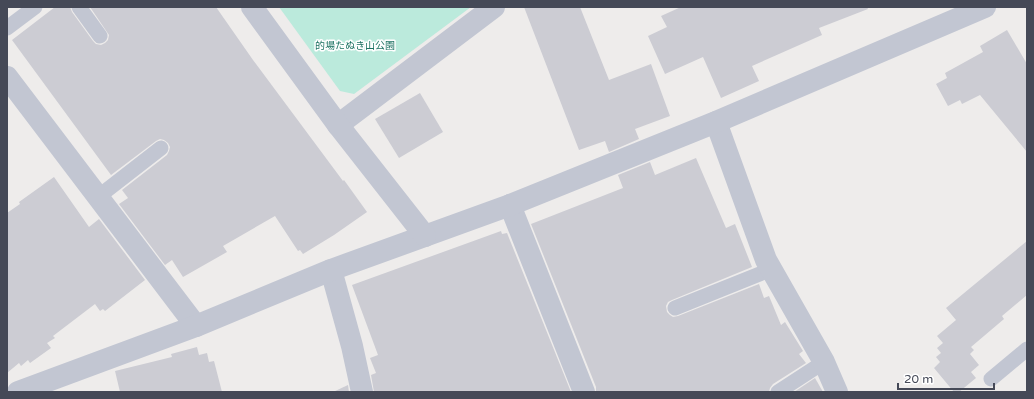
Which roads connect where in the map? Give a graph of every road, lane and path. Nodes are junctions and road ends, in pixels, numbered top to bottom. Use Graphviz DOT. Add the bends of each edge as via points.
graph roads {
  1 [pos="35,7"];
  2 [pos="80,7"];
  3 [pos="252,7"];
  4 [pos="494,7"];
  5 [pos="985,7"];
  6 [pos="7,28"];
  7 [pos="100,36"];
  8 [pos="7,77"];
  9 [pos="716,122"];
  10 [pos="338,125"];
  11 [pos="161,148"];
  12 [pos="98,197"];
  13 [pos="510,205"];
  14 [pos="425,236"];
  15 [pos="331,270"];
  16 [pos="772,270"];
  17 [pos="675,308"];
  18 [pos="196,326"];
  19 [pos="1027,349"];
  20 [pos="824,362"];
  21 [pos="991,379"];
  22 [pos="49,386"];
  23 [pos="18,392"];
  24 [pos="362,392"];
  25 [pos="584,392"];
  26 [pos="778,392"];
  27 [pos="837,392"];
  1 -- 6 [label="lane"];
  2 -- 7 [label="lane"];
  3 -- 10 [label="street"];
  4 -- 10 [label="street"];
  5 -- 9 [label="street"];
  8 -- 12 [label="street"];
  9 -- 13 [label="street"];
  9 -- 16 [label="street" via="766,260"];
  10 -- 14 [label="street"];
  11 -- 12 [label="lane"];
  12 -- 18 [label="street"];
  13 -- 14 [label="street"];
  13 -- 25 [label="street"];
  14 -- 15 [label="street"];
  15 -- 18 [label="street"];
  15 -- 24 [label="street"];
  16 -- 17 [label="lane"];
  16 -- 20 [label="street"];
  18 -- 22 [label="street"];
  19 -- 21 [label="lane"];
  20 -- 26 [label="lane"];
  20 -- 27 [label="street"];
  22 -- 23 [label="street"];
}
